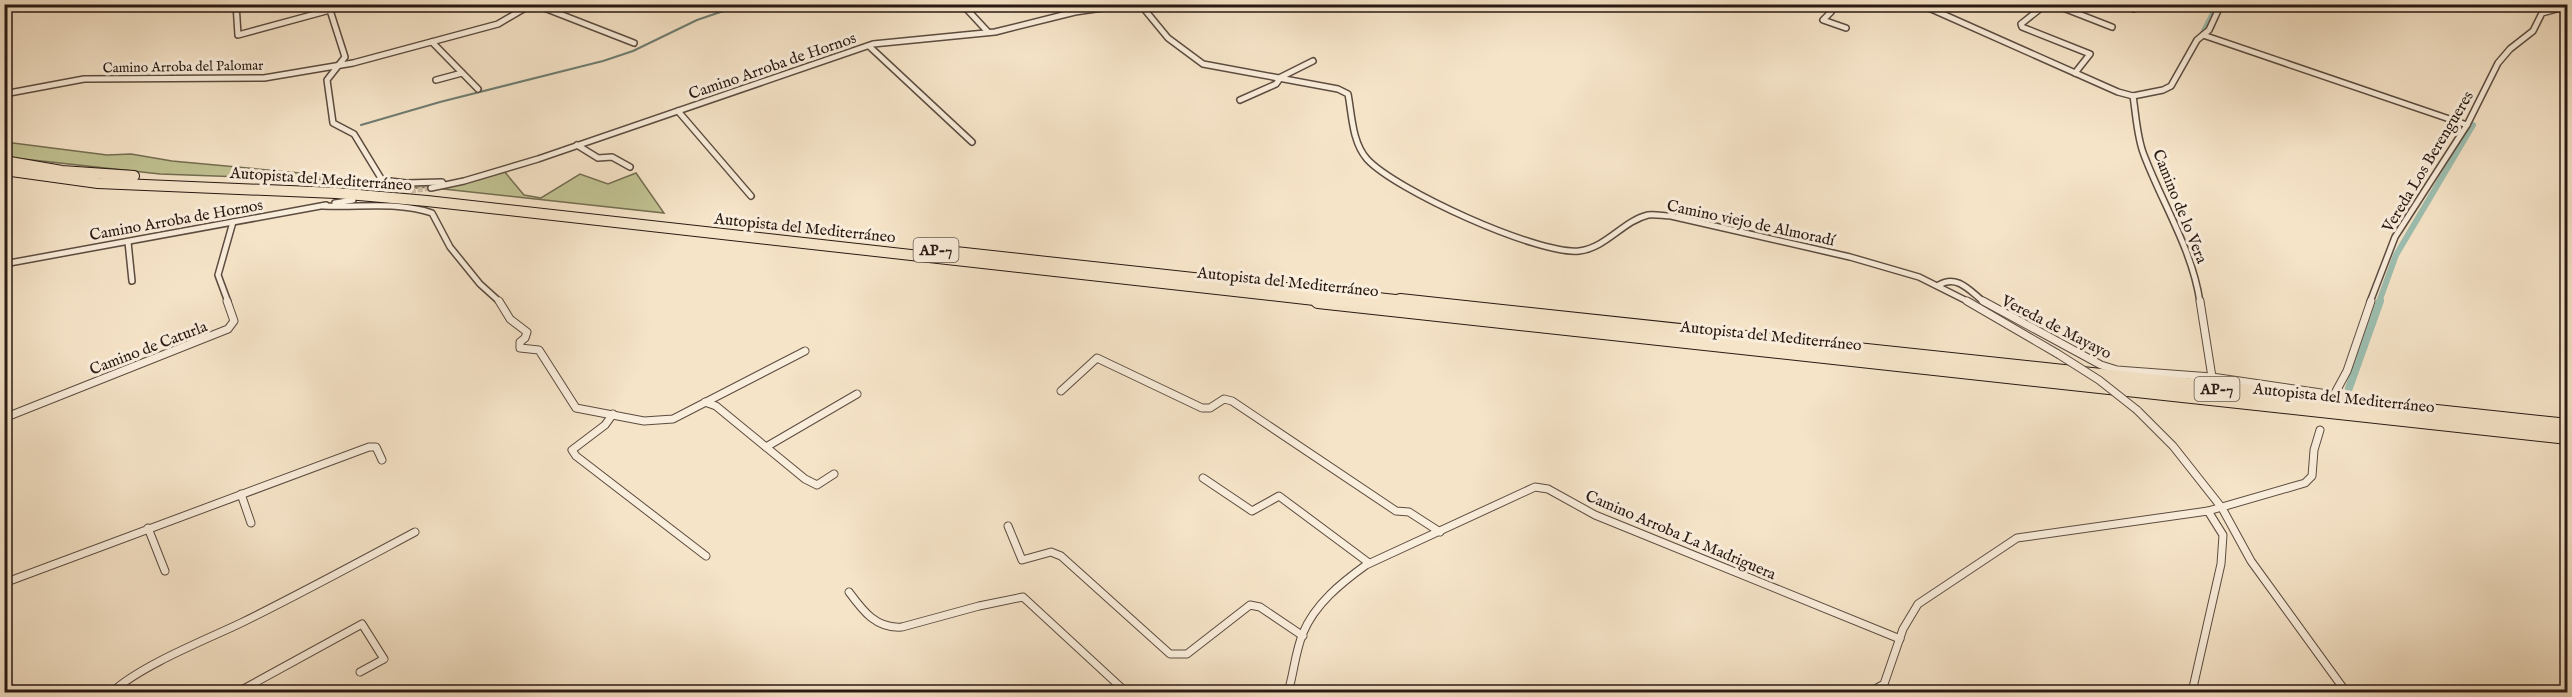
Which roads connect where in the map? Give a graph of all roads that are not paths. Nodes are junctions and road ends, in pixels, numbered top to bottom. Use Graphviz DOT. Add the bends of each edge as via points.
graph roads {
  1 [pos="236,4"];
  2 [pos="533,4"];
  3 [pos="962,4"];
  4 [pos="1130,4"];
  5 [pos="1140,4"];
  6 [pos="1832,4"];
  7 [pos="1920,4"];
  8 [pos="2046,4"];
  9 [pos="2053,4"];
  10 [pos="2120,4"];
  11 [pos="2222,4"];
  12 [pos="2568,6"];
  13 [pos="329,7"];
  14 [pos="2134,9"];
  15 [pos="2112,27"];
  16 [pos="1846,28"];
  17 [pos="988,32"];
  18 [pos="2203,35"];
  19 [pos="432,42"];
  20 [pos="634,43"];
  21 [pos="869,46"];
  22 [pos="1313,61"];
  23 [pos="338,66"];
  24 [pos="462,73"];
  25 [pos="2075,73"];
  26 [pos="1280,79"];
  27 [pos="436,80"];
  28 [pos="478,89"];
  29 [pos="4,94"];
  30 [pos="2133,96"];
  31 [pos="1240,100"];
  32 [pos="678,111"];
  33 [pos="2467,125"];
  34 [pos="972,142"];
  35 [pos="578,145"];
  36 [pos="4,161"];
  37 [pos="630,167"];
  38 [pos="4,170"];
  39 [pos="444,185"];
  40 [pos="431,188"];
  41 [pos="751,196"];
  42 [pos="352,200"];
  43 [pos="323,206"];
  44 [pos="233,222"];
  45 [pos="128,242"];
  46 [pos="4,264"];
  47 [pos="132,281"];
  48 [pos="1939,285"];
  49 [pos="805,351"];
  50 [pos="2212,377"];
  51 [pos="1060,391"];
  52 [pos="857,394"];
  53 [pos="2334,395"];
  54 [pos="700,404"];
  55 [pos="613,414"];
  56 [pos="4,418"];
  57 [pos="2568,421"];
  58 [pos="2568,426"];
  59 [pos="2320,430"];
  60 [pos="2568,437"];
  61 [pos="766,447"];
  62 [pos="382,460"];
  63 [pos="834,474"];
  64 [pos="1203,478"];
  65 [pos="241,494"];
  66 [pos="2222,507"];
  67 [pos="2208,511"];
  68 [pos="251,522"];
  69 [pos="1008,526"];
  70 [pos="148,528"];
  71 [pos="416,532"];
  72 [pos="1440,532"];
  73 [pos="706,556"];
  74 [pos="1369,563"];
  75 [pos="165,571"];
  76 [pos="4,583"];
  77 [pos="849,592"];
  78 [pos="1303,636"];
  79 [pos="1900,639"];
  80 [pos="360,672"];
  81 [pos="112,693"];
  82 [pos="238,693"];
  83 [pos="1126,693"];
  84 [pos="1288,693"];
  85 [pos="1870,693"];
  86 [pos="2192,693"];
  87 [pos="2346,693"];
  1 -- 13 [label="street" via="238,35"];
  2 -- 19 [label="street, Camino Arroba del Palomar" via="498,24"];
  2 -- 20 [label="street"];
  3 -- 17 [label="street"];
  4 -- 17 [label="street, Camino Arroba de Hornos"];
  5 -- 26 [label="street, Camino viejo de Almoradí" via="1185,53 1203,64"];
  6 -- 16 [label="street" via="1828,7 1831,12 1823,20"];
  7 -- 25 [label="street"];
  8 -- 25 [label="street" via="2022,27 2090,54"];
  9 -- 15 [label="street"];
  10 -- 14 [label="street"];
  11 -- 18 [label="street"];
  12 -- 33 [label="street, Vereda Los Berengueres" via="2542,13 2533,31 2498,63"];
  13 -- 23 [label="street" via="345,57"];
  17 -- 21 [label="street, Camino Arroba de Hornos"];
  18 -- 30 [label="street" via="2171,86"];
  18 -- 33 [label="street"];
  19 -- 23 [label="street, Camino Arroba del Palomar"];
  19 -- 24 [label="street"];
  21 -- 32 [label="street, Camino Arroba de Hornos"];
  21 -- 34 [label="street"];
  22 -- 26 [label="street"];
  23 -- 29 [label="street, Camino Arroba del Palomar" via="264,78 84,79"];
  23 -- 39 [label="street" via="327,80 333,123 354,134 381,178 406,183 440,181"];
  24 -- 27 [label="street"];
  24 -- 28 [label="street"];
  25 -- 30 [label="street"];
  26 -- 31 [label="street"];
  26 -- 48 [label="street, Camino viejo de Almoradí" via="1348,94 1354,133 1374,166 1498,231 1560,250 1580,251 1639,219 1660,215 1877,264"];
  30 -- 50 [label="street, Camino de lo Vera" via="2143,153 2180,233 2197,283"];
  32 -- 35 [label="street, Camino Arroba de Hornos"];
  32 -- 41 [label="street"];
  33 -- 53 [label="street, Vereda Los Berengueres" via="2396,237 2347,371"];
  35 -- 37 [label="street" via="598,158 612,157"];
  35 -- 39 [label="street, Camino Arroba de Hornos"];
  36 -- 58 [label="highway, Autopista del Mediterráneo / AP-7" via="73,172 415,192"];
  38 -- 60 [label="highway, Autopista del Mediterráneo / AP-7" via="98,183 336,193 427,201"];
  39 -- 40 [label="street, Camino Arroba de Hornos"];
  42 -- 43 [label="street, Camino Arroba de Hornos"];
  43 -- 44 [label="street, Camino Arroba de Hornos"];
  43 -- 55 [label="street" via="371,205 432,213 450,247 499,301 510,319 527,332 520,348 539,350 576,408"];
  44 -- 45 [label="street, Camino Arroba de Hornos"];
  44 -- 56 [label="street, Camino de Caturla" via="218,275 234,321 228,330"];
  45 -- 46 [label="street, Camino Arroba de Hornos"];
  45 -- 47 [label="street"];
  48 -- 50 [label="street, Vereda de Mayayo" via="1947,280 1958,281 1989,306 2101,365 2117,370"];
  48 -- 66 [label="street, Camino viejo de Almoradí, bridge" via="2099,380 2173,446"];
  49 -- 54 [label="street"];
  50 -- 53 [label="street, Vereda de Mayayo"];
  51 -- 72 [label="street" via="1097,358 1202,408 1210,408 1224,399 1232,401 1396,511 1408,512"];
  52 -- 61 [label="street"];
  53 -- 57 [label="street, Vereda de Mayayo"];
  54 -- 55 [label="street" via="664,421"];
  54 -- 61 [label="street" via="716,406"];
  55 -- 73 [label="street" via="572,450"];
  59 -- 66 [label="street" via="2312,476 2305,483"];
  61 -- 63 [label="street" via="818,485"];
  62 -- 65 [label="street" via="376,447 369,447"];
  64 -- 74 [label="street" via="1252,511 1279,496"];
  65 -- 68 [label="street"];
  65 -- 70 [label="street"];
  66 -- 67 [label="street"];
  66 -- 87 [label="street, Camino viejo de Almoradí" via="2251,561"];
  67 -- 79 [label="street" via="2017,538 1918,604"];
  67 -- 86 [label="street" via="2223,535 2221,564"];
  69 -- 78 [label="street" via="1022,560 1051,552 1060,555 1170,654 1187,654 1250,604"];
  70 -- 75 [label="street"];
  70 -- 76 [label="street"];
  71 -- 81 [label="street" via="177,654 121,684"];
  72 -- 74 [label="street, Camino Arroba La Madriguera"];
  72 -- 79 [label="street, Camino Arroba La Madriguera" via="1534,487 1548,489 1595,515"];
  74 -- 78 [label="street, Camino Arroba La Madriguera" via="1344,580"];
  77 -- 83 [label="street" via="867,616 889,628 1023,597"];
  78 -- 84 [label="street, Camino Arroba La Madriguera"];
  79 -- 85 [label="street" via="1884,684"];
  80 -- 82 [label="street" via="384,658 362,624"];
}
